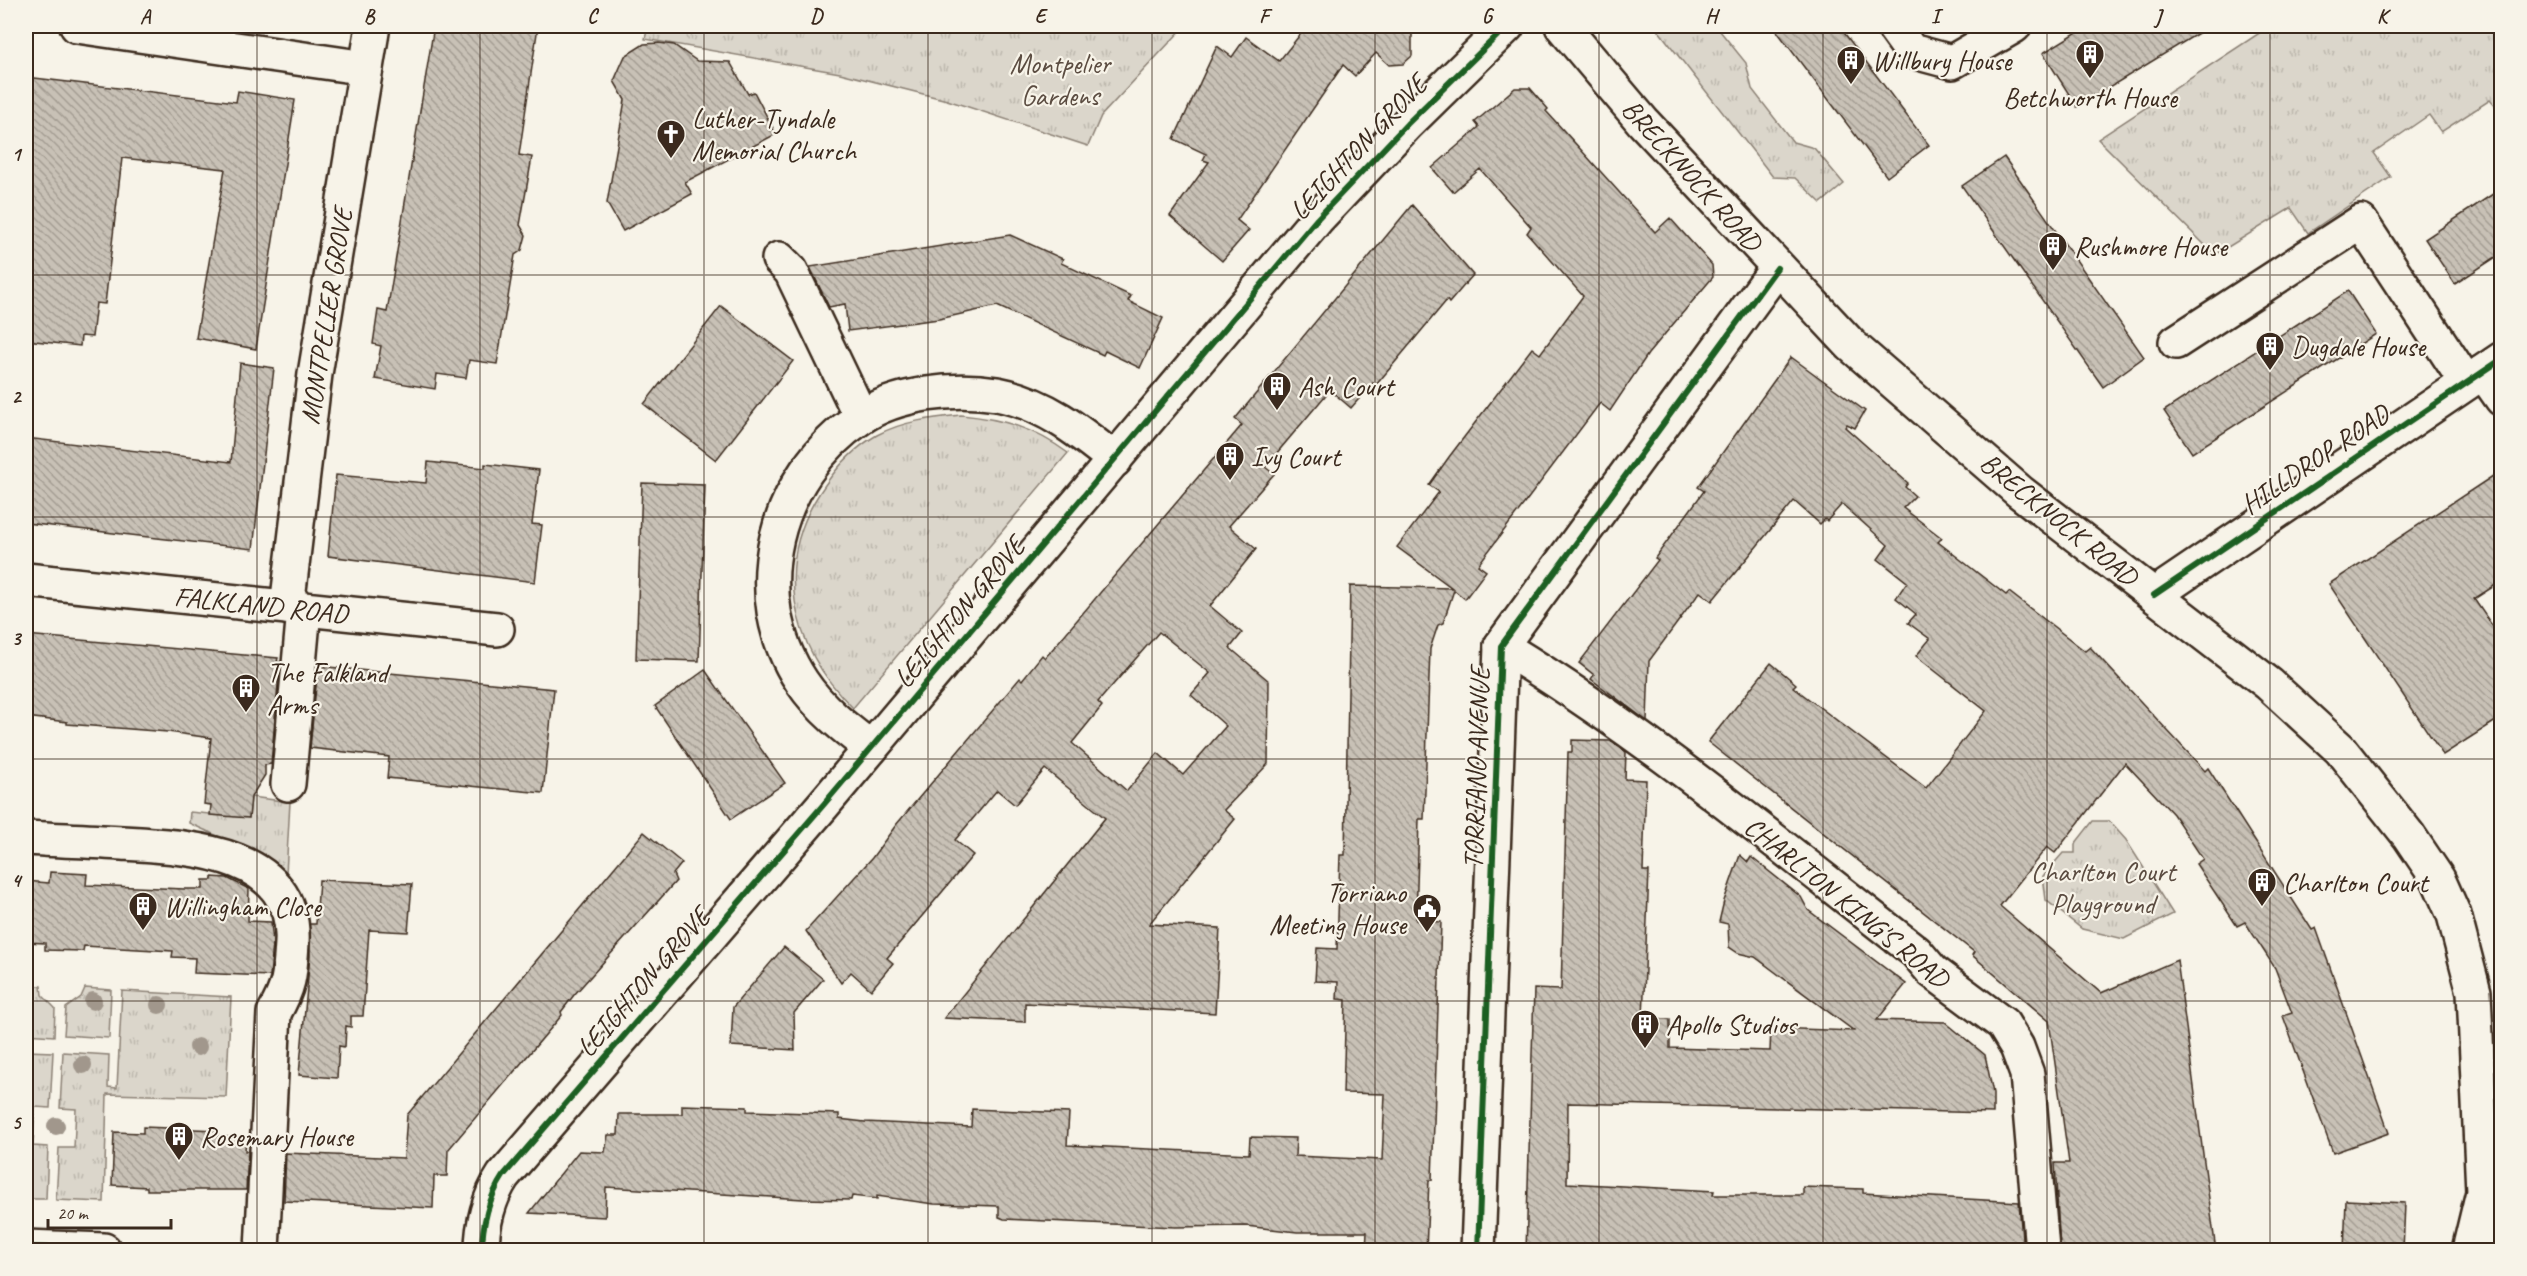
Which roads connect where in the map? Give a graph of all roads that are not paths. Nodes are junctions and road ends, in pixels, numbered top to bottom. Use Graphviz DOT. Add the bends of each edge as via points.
graph roads {
  1 [pos="77,26"];
  2 [pos="373,26"];
  3 [pos="1507,26"];
  4 [pos="1562,26"];
  5 [pos="1893,26"];
  6 [pos="2014,26"];
  7 [pos="366,68"];
  8 [pos="779,259"];
  9 [pos="1777,268"];
  10 [pos="2176,342"];
  11 [pos="2484,371"];
  12 [pos="2502,399"];
  13 [pos="861,417"];
  14 [pos="1115,460"];
  15 [pos="26,580"];
  16 [pos="2154,595"];
  17 [pos="296,609"];
  18 [pos="497,629"];
  19 [pos="1501,646"];
  20 [pos="871,748"];
  21 [pos="288,784"];
  22 [pos="26,838"];
  23 [pos="2483,1192"];
  24 [pos="26,1247"];
  25 [pos="104,1251"];
  26 [pos="262,1251"];
  27 [pos="482,1251"];
  28 [pos="1478,1251"];
  29 [pos="2042,1251"];
  30 [pos="2469,1251"];
  31 [pos="2501,1251"];
  1 -- 7 [label="street"];
  2 -- 7 [label="street, MONTPELIER GROVE"];
  3 -- 14 [label="street, LEIGHTON GROVE" via="1317,219"];
  4 -- 9 [label="street, BRECKNOCK ROAD" via="1643,122"];
  5 -- 6 [label="street" via="1911,51 1952,62"];
  7 -- 17 [label="street, MONTPELIER GROVE" via="315,374"];
  8 -- 13 [label="street" via="791,271"];
  9 -- 16 [label="street, BRECKNOCK ROAD" via="1851,345 1896,385 2020,492"];
  9 -- 19 [label="street, TORRIANO AVENUE"];
  10 -- 11 [label="street" via="2361,222"];
  11 -- 12 [label="street"];
  11 -- 16 [label="street, HILLDROP ROAD"];
  13 -- 14 [label="street" via="883,406 936,393 996,394 1048,411 1074,426"];
  13 -- 20 [label="street" via="823,451 795,489 783,513 771,568 777,626 798,674 817,701"];
  14 -- 20 [label="street, LEIGHTON GROVE"];
  15 -- 17 [label="street, FALKLAND ROAD"];
  16 -- 23 [label="street, BRECKNOCK ROAD" via="2269,684 2340,749 2383,801 2438,879 2457,924 2474,992"];
  17 -- 18 [label="street, FALKLAND ROAD"];
  17 -- 21 [label="street, MONTPELIER GROVE"];
  19 -- 28 [label="street, TORRIANO AVENUE"];
  19 -- 29 [label="street, CHARLTON KING'S ROAD" via="1704,787 1916,952 1970,1002 2003,1024 2027,1074"];
  20 -- 27 [label="street, LEIGHTON GROVE" via="503,1176 489,1205"];
  22 -- 26 [label="street" via="188,848 231,859 256,872 278,889 286,901 292,929 290,983 274,1013"];
  23 -- 30 [label="street, BRECKNOCK ROAD"];
  23 -- 31 [label="street, BRECKNOCK ROAD"];
  24 -- 25 [label="street"];
}
